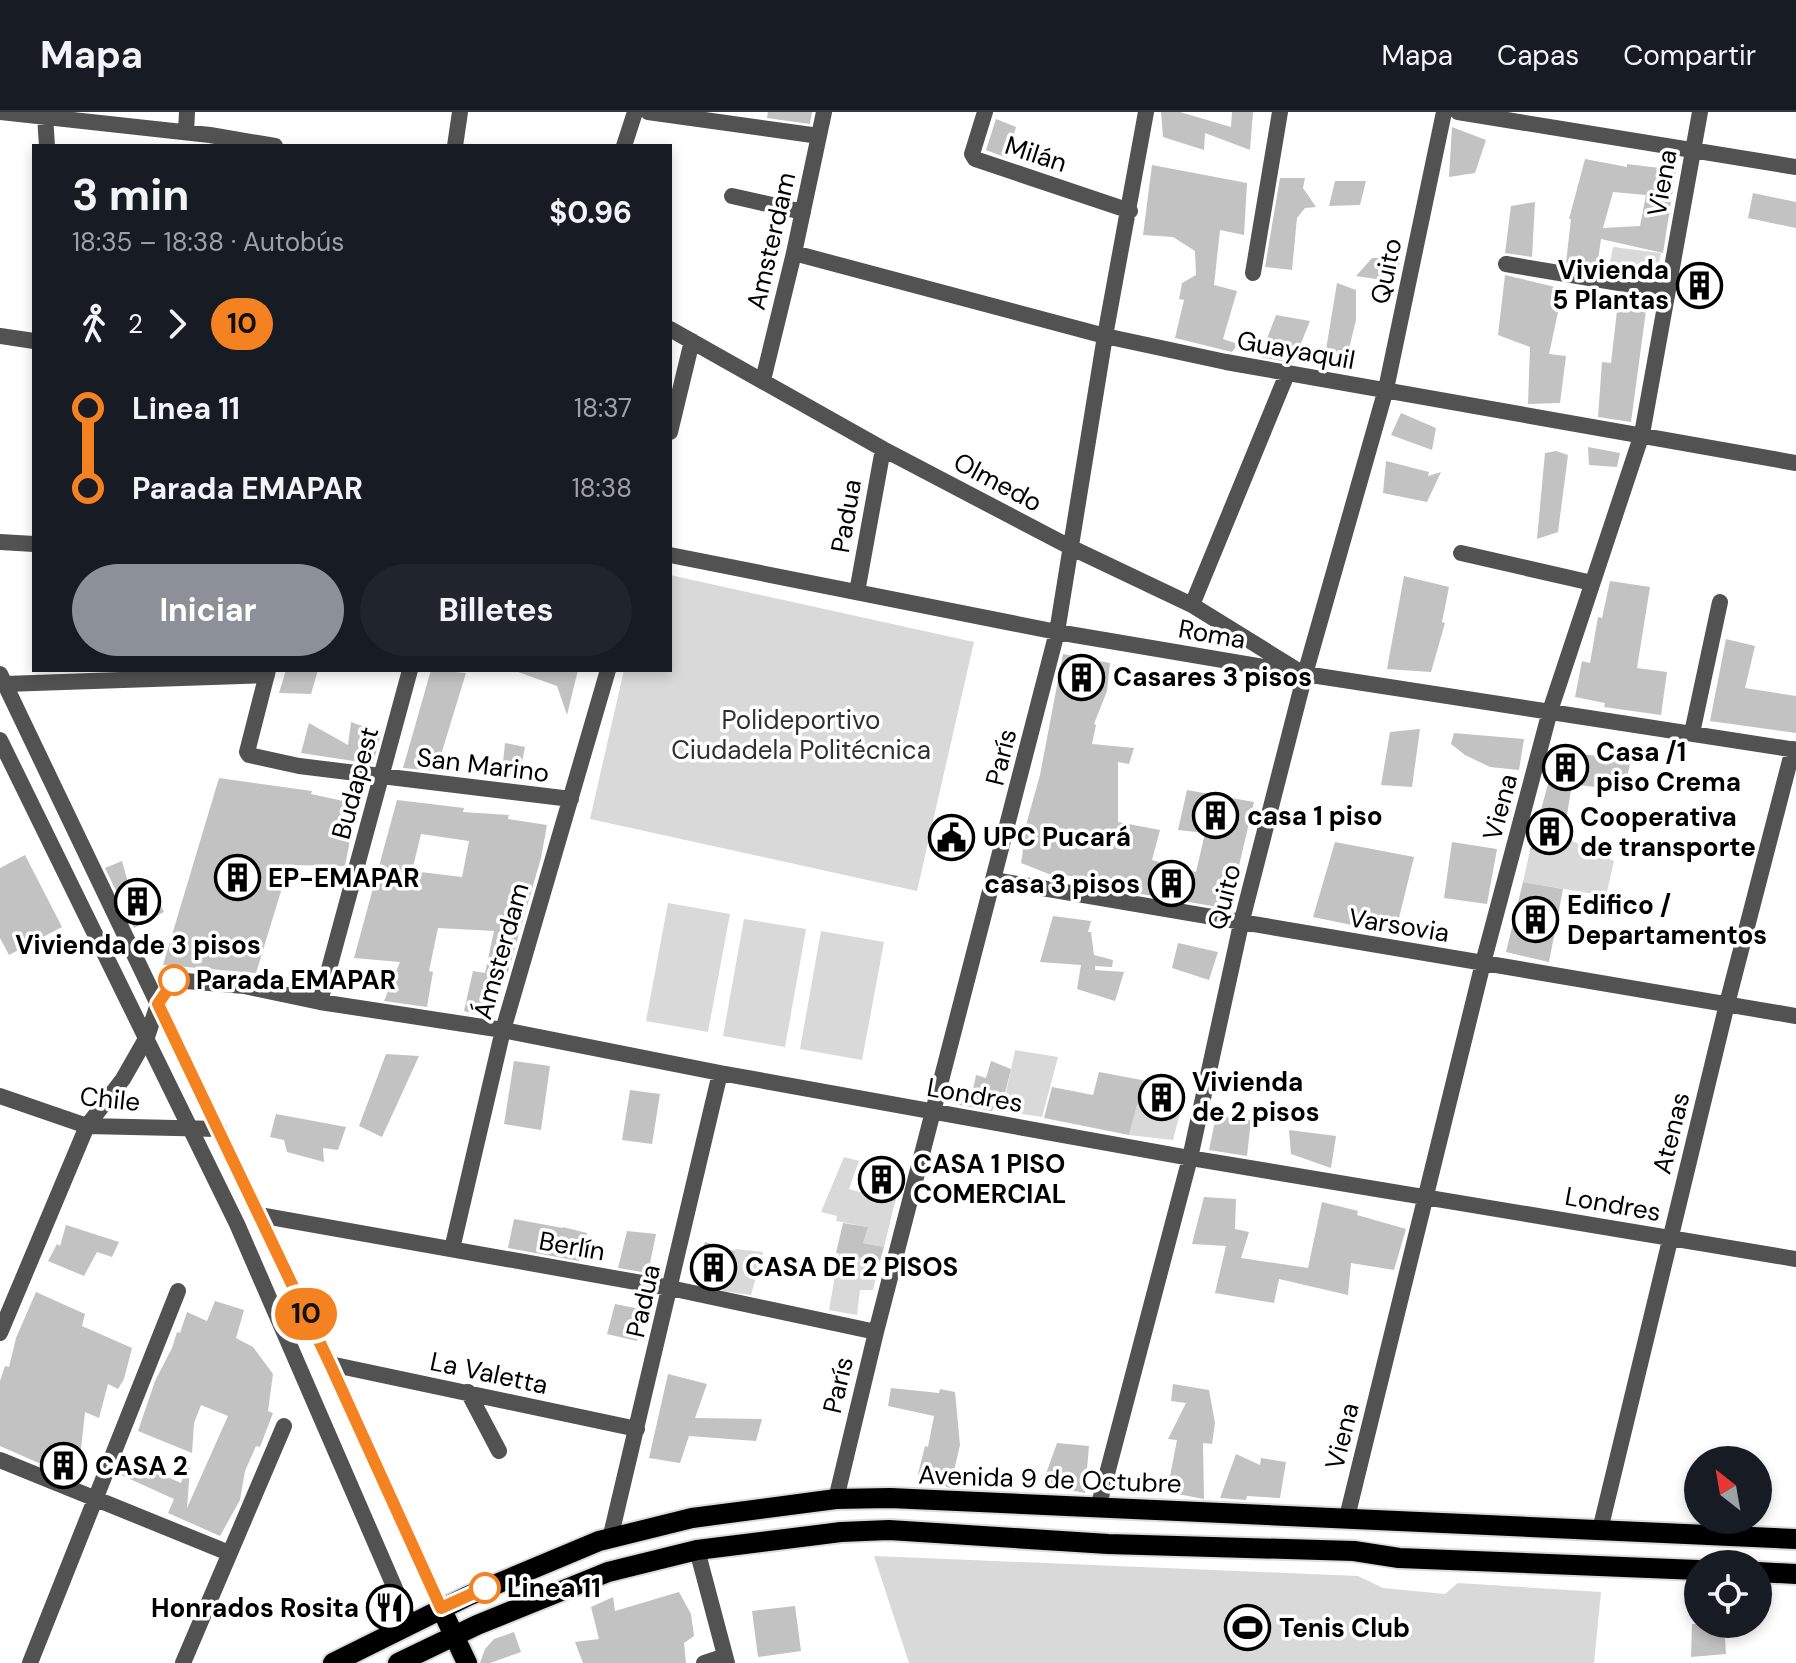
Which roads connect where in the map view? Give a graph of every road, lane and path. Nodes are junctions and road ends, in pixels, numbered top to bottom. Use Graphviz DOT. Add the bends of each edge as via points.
graph roads {
  1 [pos="0,112"];
  2 [pos="187,112"];
  3 [pos="460,112"];
  4 [pos="635,112"];
  5 [pos="648,112"];
  6 [pos="824,112"];
  7 [pos="985,112"];
  8 [pos="1146,112"];
  9 [pos="1280,112"];
  10 [pos="1444,112"];
  11 [pos="1458,112"];
  12 [pos="1569,112"];
  13 [pos="1700,112"];
  14 [pos="45,116"];
  15 [pos="1565,129"];
  16 [pos="186,132"];
  17 [pos="819,136"];
  18 [pos="211,140"];
  19 [pos="47,144"];
  20 [pos="254,144"];
  21 [pos="455,144"];
  22 [pos="625,144"];
  23 [pos="1692,149"];
  24 [pos="1796,167"];
  25 [pos="732,196"];
  26 [pos="1130,211"];
  27 [pos="803,212"];
  28 [pos="794,253"];
  29 [pos="1506,264"];
  30 [pos="1253,273"];
  31 [pos="1667,291"];
  32 [pos="672,330"];
  33 [pos="0,336"];
  34 [pos="1105,336"];
  35 [pos="32,341"];
  36 [pos="692,341"];
  37 [pos="1287,374"];
  38 [pos="763,380"];
  39 [pos="1386,389"];
  40 [pos="672,424"];
  41 [pos="1642,434"];
  42 [pos="883,449"];
  43 [pos="1796,463"];
  44 [pos="0,542"];
  45 [pos="32,544"];
  46 [pos="1070,547"];
  47 [pos="1461,553"];
  48 [pos="672,555"];
  49 [pos="1592,583"];
  50 [pos="857,592"];
  51 [pos="1720,602"];
  52 [pos="1192,605"];
  53 [pos="1057,632"];
  54 [pos="268,672"];
  55 [pos="409,672"];
  56 [pos="607,672"];
  57 [pos="198,673"];
  58 [pos="1305,674"];
  59 [pos="2,679"];
  60 [pos="1550,711"];
  61 [pos="1692,733"];
  62 [pos="0,740"];
  63 [pos="1794,749"];
  64 [pos="381,777"];
  65 [pos="571,799"];
  66 [pos="994,880"];
  67 [pos="1241,924"];
  68 [pos="1483,963"];
  69 [pos="320,1002"];
  70 [pos="158,1004"];
  71 [pos="1727,1004"];
  72 [pos="1796,1016"];
  73 [pos="503,1030"];
  74 [pos="147,1037"];
  75 [pos="720,1073"];
  76 [pos="0,1096"];
  77 [pos="934,1112"];
  78 [pos="87,1126"];
  79 [pos="191,1128"];
  80 [pos="219,1129"];
  81 [pos="1190,1158"];
  82 [pos="1426,1197"];
  83 [pos="259,1215"];
  84 [pos="1670,1238"];
  85 [pos="452,1249"];
  86 [pos="1796,1259"];
  87 [pos="670,1288"];
  88 [pos="178,1291"];
  89 [pos="876,1332"];
  90 [pos="0,1333"];
  91 [pos="330,1364"];
  92 [pos="468,1392"];
  93 [pos="284,1426"];
  94 [pos="637,1429"];
  95 [pos="499,1451"];
  96 [pos="0,1460"];
  97 [pos="836,1499"];
  98 [pos="96,1500"];
  99 [pos="1098,1508"];
  100 [pos="1347,1517"];
  101 [pos="1600,1530"];
  102 [pos="610,1539"];
  103 [pos="1796,1539"];
  104 [pos="697,1550"];
  105 [pos="229,1553"];
  106 [pos="1684,1569"];
  107 [pos="1772,1573"];
  108 [pos="1796,1574"];
  109 [pos="441,1608"];
  110 [pos="410,1623"];
  111 [pos="454,1636"];
  112 [pos="426,1656"];
  113 [pos="726,1660"];
  114 [pos="30,1663"];
  115 [pos="183,1663"];
  116 [pos="333,1663"];
  117 [pos="398,1663"];
  118 [pos="467,1663"];
  119 [pos="704,1663"];
  1 -- 14 [label="street"];
  2 -- 16 [label="street"];
  3 -- 21 [label="street"];
  4 -- 22 [label="street"];
  5 -- 17 [label="street"];
  6 -- 17 [label="street, Amsterdam"];
  7 -- 26 [label="street, Milán" via="975,159"];
  8 -- 26 [label="street, París"];
  9 -- 30 [label="street"];
  10 -- 39 [label="street, Quito"];
  11 -- 15 [label="street"];
  12 -- 15 [label="street"];
  13 -- 23 [label="street, Viena"];
  14 -- 16 [label="street"];
  14 -- 19 [label="street"];
  15 -- 23 [label="street"];
  16 -- 18 [label="street"];
  17 -- 27 [label="street, Amsterdam"];
  18 -- 20 [label="street"];
  23 -- 24 [label="street"];
  23 -- 31 [label="street, Viena"];
  25 -- 27 [label="street"];
  26 -- 34 [label="street, París"];
  27 -- 28 [label="street, Amsterdam"];
  28 -- 34 [label="street, Guayaquil"];
  28 -- 38 [label="street, Amsterdam"];
  29 -- 31 [label="street"];
  31 -- 41 [label="street, Viena"];
  32 -- 36 [label="street, Olmedo"];
  33 -- 35 [label="street"];
  34 -- 37 [label="street, Guayaquil"];
  34 -- 46 [label="street, París"];
  36 -- 38 [label="street, Olmedo"];
  36 -- 40 [label="street"];
  37 -- 39 [label="street, Guayaquil"];
  37 -- 52 [label="street"];
  38 -- 42 [label="street, Olmedo"];
  39 -- 41 [label="street, Guayaquil"];
  39 -- 58 [label="street, Quito"];
  41 -- 43 [label="street, Guayaquil"];
  41 -- 49 [label="street, Viena"];
  42 -- 46 [label="street, Olmedo"];
  42 -- 50 [label="street, Padua"];
  44 -- 45 [label="street"];
  46 -- 52 [label="street, Olmedo"];
  46 -- 53 [label="street, París"];
  47 -- 49 [label="street"];
  48 -- 50 [label="street, Roma"];
  49 -- 60 [label="street, Viena"];
  50 -- 53 [label="street, Roma"];
  51 -- 61 [label="street"];
  52 -- 58 [label="street, Olmedo"];
  53 -- 58 [label="street, Roma"];
  53 -- 66 [label="street, París"];
  54 -- 57 [label="street"];
  54 -- 64 [label="street, San Marino" via="247,754"];
  55 -- 64 [label="street, Budapest"];
  56 -- 65 [label="street, Ámsterdam"];
  57 -- 59 [label="street"];
  58 -- 60 [label="street, Roma"];
  58 -- 67 [label="street, Quito"];
  59 -- 70 [label="street"];
  60 -- 61 [label="street, Roma"];
  60 -- 68 [label="street, Viena"];
  61 -- 63 [label="street, Roma"];
  62 -- 74 [label="street"];
  63 -- 71 [label="street, Atenas"];
  64 -- 65 [label="street, San Marino"];
  64 -- 69 [label="street, Budapest"];
  65 -- 73 [label="street, Ámsterdam"];
  66 -- 67 [label="street, Varsovia"];
  66 -- 77 [label="street, París"];
  67 -- 68 [label="street, Varsovia"];
  67 -- 81 [label="street, Quito"];
  68 -- 71 [label="street, Varsovia"];
  68 -- 82 [label="street, Viena"];
  69 -- 70 [label="street, Londres" via="244,986 174,980"];
  69 -- 73 [label="street, Londres"];
  70 -- 74 [label="street"];
  70 -- 80 [label="street"];
  71 -- 72 [label="street, Varsovia"];
  71 -- 84 [label="street, Atenas"];
  73 -- 75 [label="street, Londres"];
  73 -- 85 [label="street, Ámsterdam"];
  74 -- 78 [label="street"];
  74 -- 79 [label="street"];
  75 -- 77 [label="street, Londres"];
  75 -- 87 [label="street, Padua"];
  76 -- 78 [label="street, Chile"];
  77 -- 81 [label="street, Londres"];
  77 -- 89 [label="street, París"];
  78 -- 79 [label="street, Chile"];
  78 -- 90 [label="street"];
  79 -- 80 [label="street, Chile"];
  79 -- 110 [label="street"];
  80 -- 83 [label="street"];
  81 -- 82 [label="street, Londres"];
  81 -- 99 [label="street, Quito"];
  82 -- 84 [label="street, Londres"];
  82 -- 100 [label="street, Viena"];
  83 -- 85 [label="street, Berlín"];
  83 -- 91 [label="street"];
  84 -- 86 [label="street, Londres"];
  84 -- 101 [label="street, Atenas"];
  85 -- 87 [label="street, Berlín"];
  87 -- 89 [label="street, Berlín"];
  87 -- 94 [label="street, Padua"];
  88 -- 98 [label="street"];
  89 -- 97 [label="street, París"];
  91 -- 92 [label="street, La Valetta"];
  91 -- 109 [label="street"];
  92 -- 94 [label="street, La Valetta"];
  92 -- 95 [label="street"];
  93 -- 105 [label="street"];
  94 -- 102 [label="street, Padua"];
  96 -- 98 [label="street"];
  97 -- 99 [label="main road, Avenida 9 de Octubre"];
  97 -- 102 [label="main road, Avenida 9 de Octubre" via="692,1518"];
  98 -- 105 [label="street"];
  98 -- 114 [label="street"];
  99 -- 100 [label="main road, Avenida 9 de Octubre"];
  100 -- 101 [label="main road, Avenida 9 de Octubre"];
  101 -- 103 [label="main road, Avenida 9 de Octubre"];
  102 -- 109 [label="main road, Avenida 9 de Octubre"];
  104 -- 106 [label="main road" via="889,1530"];
  104 -- 111 [label="main road" via="608,1572"];
  104 -- 113 [label="street"];
  105 -- 115 [label="street"];
  107 -- 108 [label="main road"];
  109 -- 110 [label="main road, Avenida 9 de Octubre"];
  109 -- 111 [label="main road"];
  110 -- 112 [label="main road"];
  110 -- 116 [label="main road, Avenida 9 de Octubre"];
  111 -- 112 [label="main road"];
  111 -- 118 [label="main road"];
  112 -- 117 [label="main road"];
  113 -- 119 [label="street"];
}
